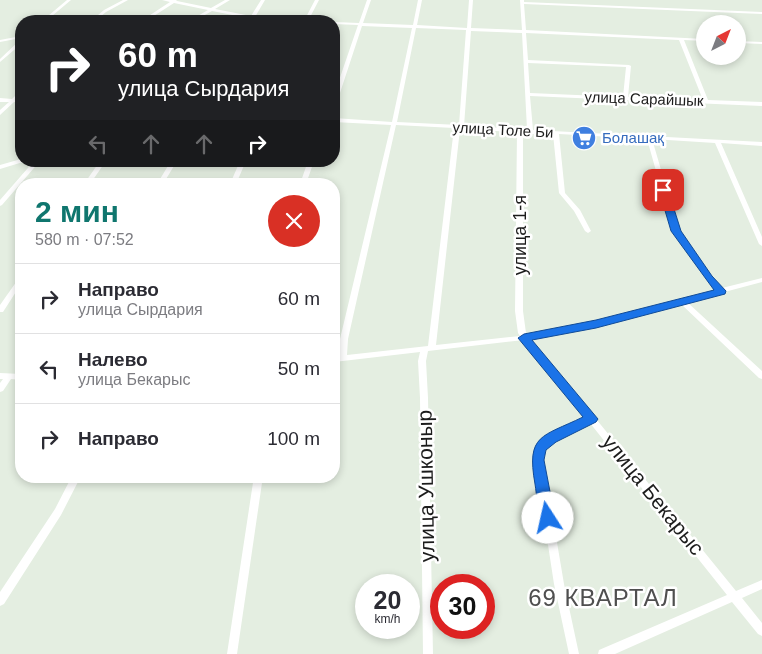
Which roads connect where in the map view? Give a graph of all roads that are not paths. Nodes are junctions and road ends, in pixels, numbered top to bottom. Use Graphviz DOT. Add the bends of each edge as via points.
graph roads {
  1 [pos="69,0"];
  2 [pos="126,0"];
  3 [pos="164,0"];
  4 [pos="228,0"];
  5 [pos="263,0"];
  6 [pos="317,0"];
  7 [pos="369,0"];
  8 [pos="420,0"];
  9 [pos="471,0"];
  10 [pos="175,1"];
  11 [pos="522,1"];
  12 [pos="212,9"];
  13 [pos="762,13"];
  14 [pos="51,15"];
  15 [pos="100,15"];
  16 [pos="153,15"];
  17 [pos="202,15"];
  18 [pos="235,15"];
  19 [pos="253,15"];
  20 [pos="309,15"];
  21 [pos="340,23"];
  22 [pos="361,24"];
  23 [pos="415,26"];
  24 [pos="469,29"];
  25 [pos="523,32"];
  26 [pos="15,38"];
  27 [pos="681,39"];
  28 [pos="696,40"];
  29 [pos="0,41"];
  30 [pos="746,42"];
  31 [pos="762,43"];
  32 [pos="15,47"];
  33 [pos="0,60"];
  34 [pos="525,61"];
  35 [pos="340,85"];
  36 [pos="527,94"];
  37 [pos="626,98"];
  38 [pos="0,100"];
  39 [pos="14,100"];
  40 [pos="706,101"];
  41 [pos="762,104"];
  42 [pos="0,114"];
  43 [pos="340,120"];
  44 [pos="394,124"];
  45 [pos="459,128"];
  46 [pos="520,131"];
  47 [pos="530,132"];
  48 [pos="556,133"];
  49 [pos="649,138"];
  50 [pos="717,141"];
  51 [pos="762,144"];
  52 [pos="15,162"];
  53 [pos="0,167"];
  54 [pos="32,167"];
  55 [pos="99,167"];
  56 [pos="170,167"];
  57 [pos="22,178"];
  58 [pos="92,178"];
  59 [pos="164,178"];
  60 [pos="15,187"];
  61 [pos="0,204"];
  62 [pos="588,231"];
  63 [pos="762,244"];
  64 [pos="762,280"];
  65 [pos="15,288"];
  66 [pos="721,291"];
  67 [pos="683,302"];
  68 [pos="0,310"];
  69 [pos="524,338"];
  70 [pos="428,349"];
  71 [pos="340,358"];
  72 [pos="343,358"];
  73 [pos="5,376"];
  74 [pos="762,376"];
  75 [pos="0,389"];
  76 [pos="592,419"];
  77 [pos="73,483"];
  78 [pos="258,483"];
  79 [pos="762,584"];
  80 [pos="734,596"];
  81 [pos="0,601"];
  82 [pos="762,631"];
  83 [pos="232,654"];
  84 [pos="428,654"];
  85 [pos="574,654"];
  86 [pos="603,654"];
  1 -- 14 [label="street"];
  2 -- 15 [label="street"];
  3 -- 10 [label="street"];
  4 -- 12 [label="street"];
  5 -- 19 [label="street"];
  6 -- 20 [label="street"];
  7 -- 22 [label="street"];
  8 -- 23 [label="street"];
  9 -- 24 [label="street, улица Ушконыр"];
  10 -- 12 [label="street"];
  10 -- 16 [label="street"];
  11 -- 13 [label="street"];
  11 -- 25 [label="street"];
  12 -- 17 [label="street"];
  12 -- 18 [label="street"];
  21 -- 22 [label="street"];
  22 -- 23 [label="street"];
  22 -- 35 [label="street"];
  23 -- 24 [label="street"];
  23 -- 44 [label="street"];
  24 -- 25 [label="street"];
  24 -- 45 [label="street, улица Ушконыр"];
  25 -- 27 [label="street"];
  25 -- 34 [label="street"];
  26 -- 29 [label="street"];
  27 -- 28 [label="street"];
  27 -- 40 [label="street"];
  30 -- 31 [label="street"];
  32 -- 33 [label="street"];
  34 -- 36 [label="street"];
  34 -- 37 [label="street" via="629,66"];
  36 -- 37 [label="street, улица Сарайшык"];
  36 -- 47 [label="street"];
  37 -- 40 [label="street, улица Сарайшык"];
  38 -- 39 [label="street"];
  39 -- 42 [label="street"];
  40 -- 41 [label="street, улица Сарайшык"];
  43 -- 44 [label="street, улица Толе Би"];
  44 -- 45 [label="street, улица Толе Би"];
  44 -- 72 [label="street" via="357,279"];
  45 -- 46 [label="street, улица Толе Би"];
  45 -- 70 [label="street, улица Ушконыр"];
  46 -- 47 [label="street, улица Толе Би"];
  46 -- 69 [label="street, улица 1-я" via="519,311"];
  47 -- 48 [label="street, улица Толе Би"];
  48 -- 49 [label="street, улица Толе Би"];
  48 -- 62 [label="street" via="562,193 578,210"];
  49 -- 50 [label="street, улица Толе Би"];
  49 -- 66 [label="street" via="676,231 708,278"];
  50 -- 51 [label="street, улица Толе Би"];
  50 -- 63 [label="street"];
  52 -- 53 [label="street"];
  54 -- 57 [label="street"];
  55 -- 58 [label="street"];
  56 -- 59 [label="street"];
  60 -- 61 [label="street"];
  64 -- 66 [label="street"];
  65 -- 68 [label="street"];
  66 -- 67 [label="street"];
  67 -- 69 [label="street"];
  67 -- 74 [label="street"];
  69 -- 70 [label="street"];
  69 -- 76 [label="street, улица Бекарыс"];
  70 -- 72 [label="street"];
  70 -- 84 [label="street, улица Ушконыр" via="422,361"];
  71 -- 72 [label="street"];
  73 -- 75 [label="street"];
  76 -- 80 [label="street, улица Бекарыс"];
  76 -- 85 [label="street" via="545,443 538,453"];
  77 -- 81 [label="street"];
  78 -- 83 [label="street"];
  79 -- 80 [label="street"];
  80 -- 82 [label="street, улица Бекарыс"];
  80 -- 86 [label="street"];
}
